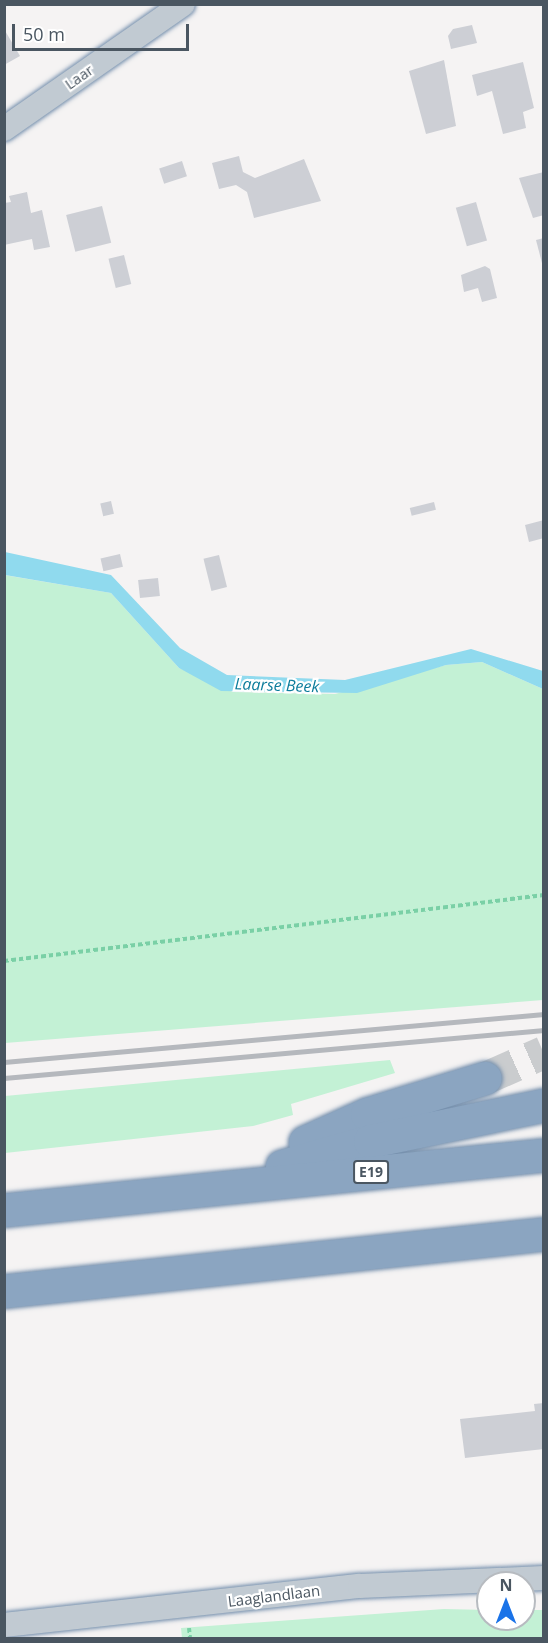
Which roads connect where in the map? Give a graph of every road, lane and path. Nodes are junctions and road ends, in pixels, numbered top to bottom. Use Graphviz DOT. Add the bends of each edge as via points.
graph roads {
  1 [pos="183,4"];
  2 [pos="4,129"];
  3 [pos="543,895"];
  4 [pos="4,961"];
  5 [pos="485,1078"];
  6 [pos="543,1105"];
  7 [pos="543,1155"];
  8 [pos="199,1189"];
  9 [pos="4,1210"];
  10 [pos="543,1234"];
  11 [pos="334,1256"];
  12 [pos="543,1256"];
  13 [pos="4,1291"];
  14 [pos="543,1578"];
  15 [pos="4,1625"];
  1 -- 2 [label="street, Laar"];
  3 -- 4 [label="path"];
  5 -- 8 [label="highway" via="367,1114"];
  6 -- 8 [label="highway" via="370,1141"];
  7 -- 8 [label="highway, E19"];
  8 -- 9 [label="highway, E19"];
  10 -- 11 [label="highway"];
  11 -- 12 [label="highway"];
  11 -- 13 [label="highway"];
  14 -- 15 [label="street, Laaglandlaan" via="360,1586"];
}
